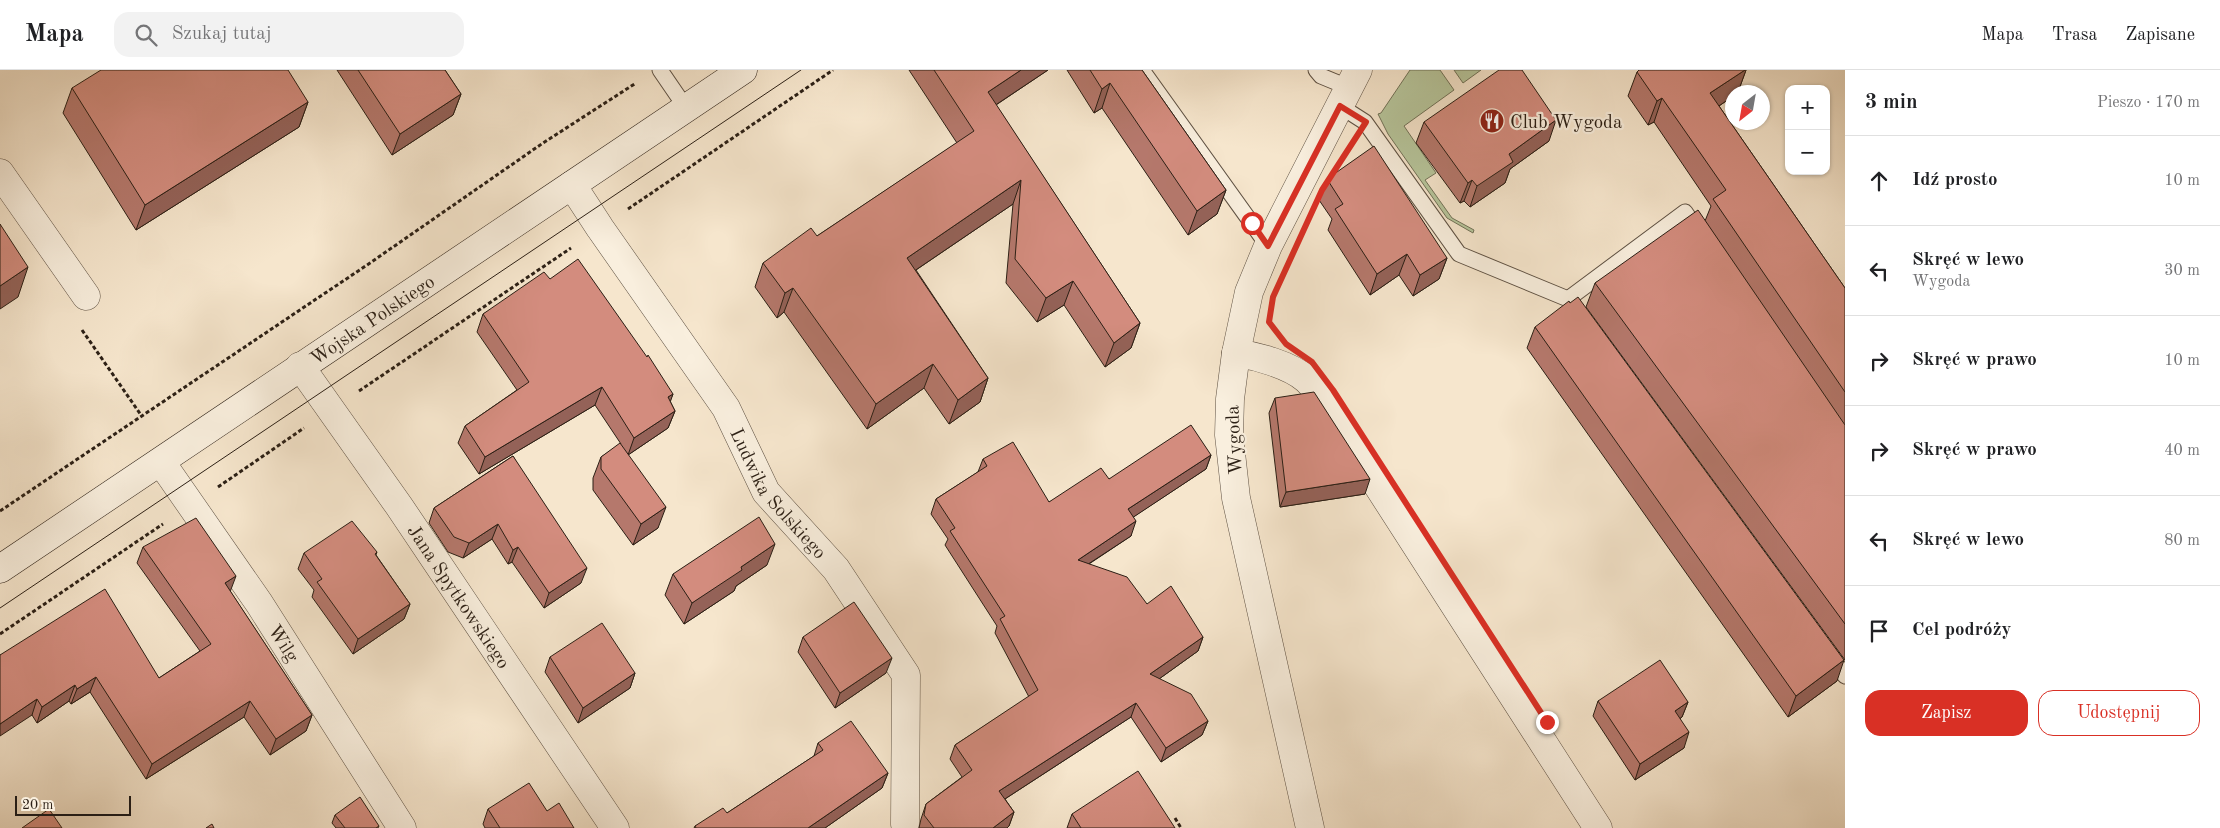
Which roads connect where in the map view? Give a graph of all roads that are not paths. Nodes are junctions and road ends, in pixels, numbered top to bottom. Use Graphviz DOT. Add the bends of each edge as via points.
graph roads {
  1 [pos="660,70"];
  2 [pos="742,70"];
  3 [pos="1142,70"];
  4 [pos="1316,70"];
  5 [pos="1349,88"];
  6 [pos="686,108"];
  7 [pos="0,173"];
  8 [pos="572,185"];
  9 [pos="1707,244"];
  10 [pos="1268,246"];
  11 [pos="86,296"];
  12 [pos="1568,299"];
  13 [pos="1592,332"];
  14 [pos="1236,353"];
  15 [pos="300,366"];
  16 [pos="161,462"];
  17 [pos="0,569"];
  18 [pos="1821,644"];
  19 [pos="1845,676"];
  20 [pos="905,824"];
  21 [pos="402,828"];
  22 [pos="615,828"];
  23 [pos="1310,828"];
  24 [pos="1598,828"];
  1 -- 6 [label="lane"];
  2 -- 6 [label="street, Wojska Polskiego"];
  3 -- 10 [label="lane"];
  4 -- 5 [label="lane" via="1321,76"];
  5 -- 10 [label="street, Wygoda"];
  5 -- 12 [label="lane" via="1366,122 1459,254"];
  6 -- 8 [label="street, Wojska Polskiego"];
  7 -- 11 [label="street"];
  8 -- 15 [label="street, Wojska Polskiego"];
  8 -- 20 [label="street, Ludwika Solskiego" via="726,408 766,492 836,569 906,674"];
  9 -- 12 [label="lane" via="1685,212"];
  10 -- 14 [label="street, Wygoda" via="1249,292"];
  12 -- 13 [label="lane"];
  14 -- 23 [label="street, Wygoda" via="1229,435 1236,498"];
  14 -- 24 [label="street" via="1255,356 1306,379"];
  15 -- 16 [label="street, Wojska Polskiego"];
  15 -- 22 [label="street, Jana Spytkowskiego" via="399,506"];
  16 -- 17 [label="street, Wojska Polskiego"];
  16 -- 21 [label="street, Wilg" via="259,603"];
  18 -- 19 [label="lane"];
}
